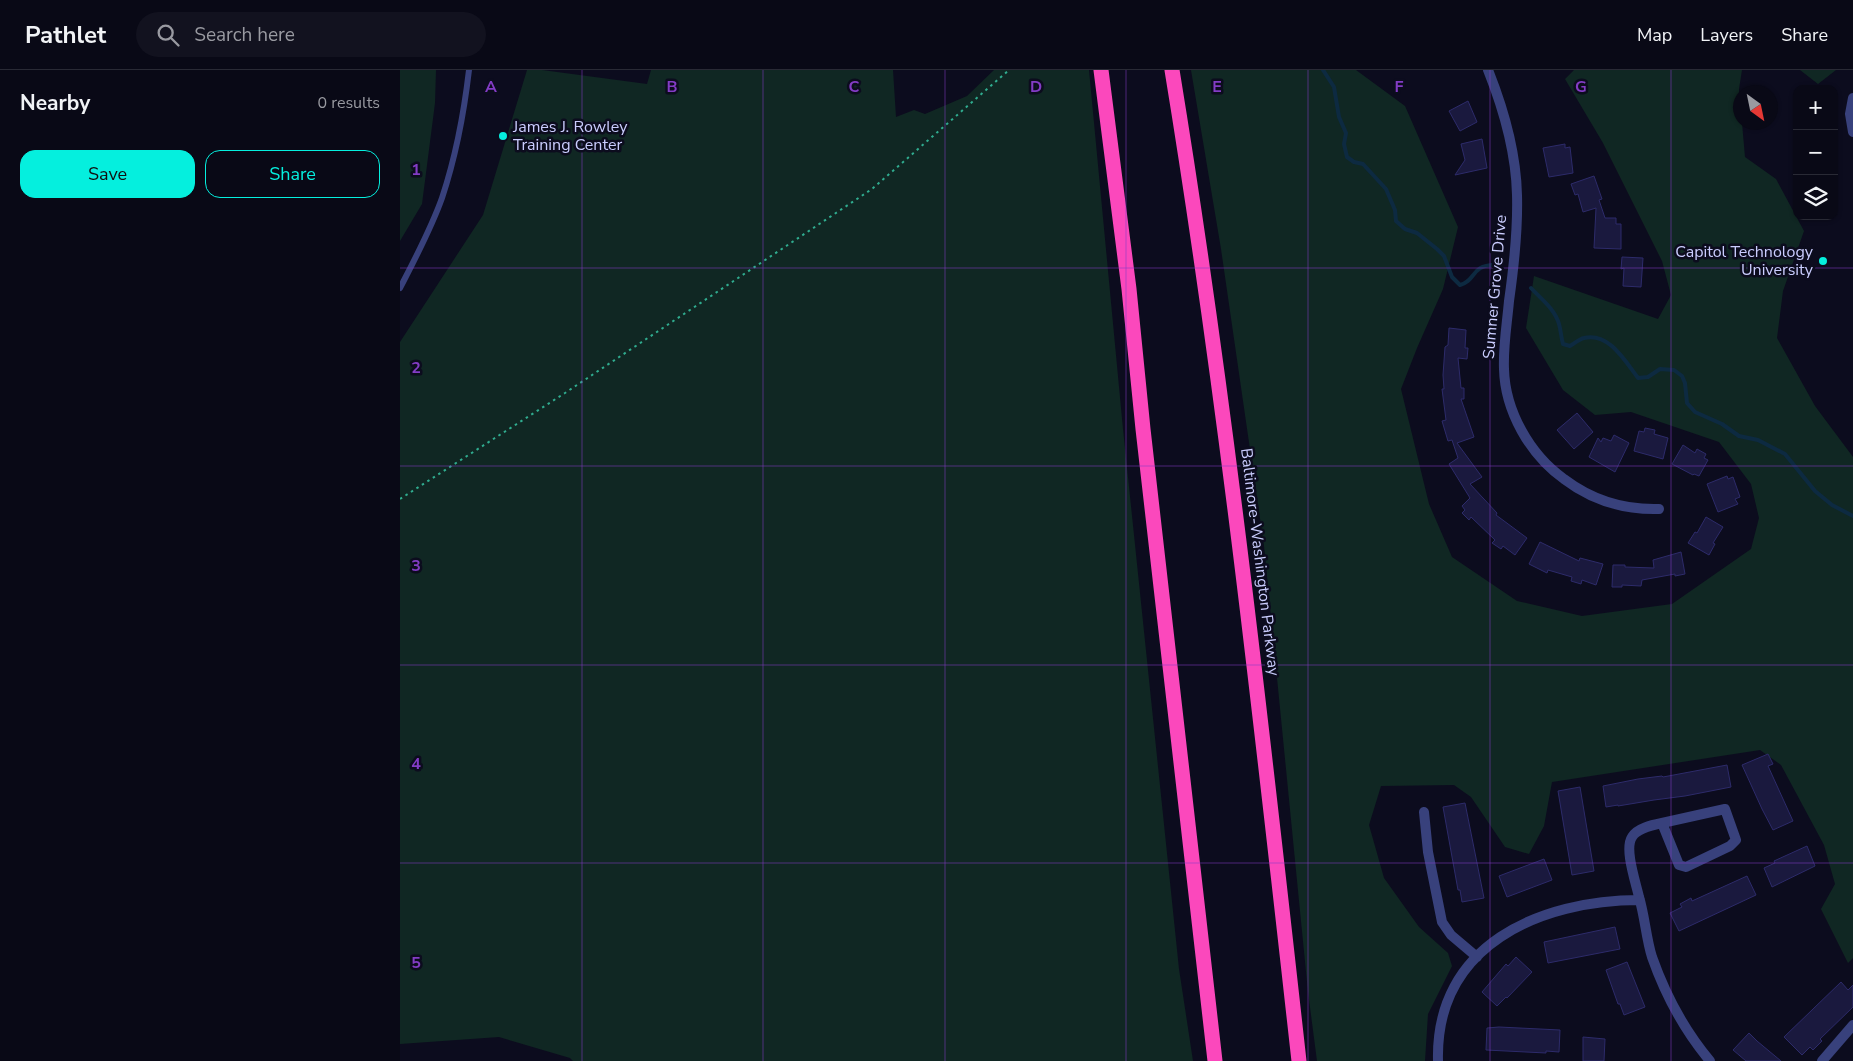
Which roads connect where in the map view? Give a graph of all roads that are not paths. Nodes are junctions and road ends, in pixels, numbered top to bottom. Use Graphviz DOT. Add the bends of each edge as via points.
graph roads {
  1 [pos="469,70"];
  2 [pos="1101,70"];
  3 [pos="1172,70"];
  4 [pos="1488,70"];
  5 [pos="1853,98"];
  6 [pos="1853,132"];
  7 [pos="400,288"];
  8 [pos="1659,509"];
  9 [pos="1424,812"];
  10 [pos="1662,823"];
  11 [pos="1640,900"];
  12 [pos="1477,957"];
  13 [pos="1853,1025"];
  14 [pos="1215,1061"];
  15 [pos="1299,1061"];
  16 [pos="1438,1061"];
  17 [pos="1710,1061"];
  18 [pos="1822,1061"];
  1 -- 7 [label="lane" via="459,136 442,198"];
  2 -- 14 [label="highway" via="1129,289"];
  3 -- 15 [label="highway, Baltimore-Washington Parkway" via="1224,413"];
  4 -- 8 [label="street, Sumner Grove Drive" via="1512,146 1517,193 1516,244 1504,347 1504,371 1512,410 1544,462 1573,486 1614,505 1641,510"];
  5 -- 6 [label="street" via="1850,114"];
  9 -- 12 [label="street" via="1428,852 1442,922 1451,935"];
  10 -- 10 [label="street" via="1725,809 1736,840 1730,846 1686,866 1680,865"];
  10 -- 11 [label="street" via="1638,830 1631,838 1629,849"];
  11 -- 12 [label="street" via="1603,902 1536,918 1501,935"];
  11 -- 17 [label="street" via="1652,957 1675,1009"];
  12 -- 16 [label="street" via="1453,990 1440,1033"];
  13 -- 18 [label="street"];
}
